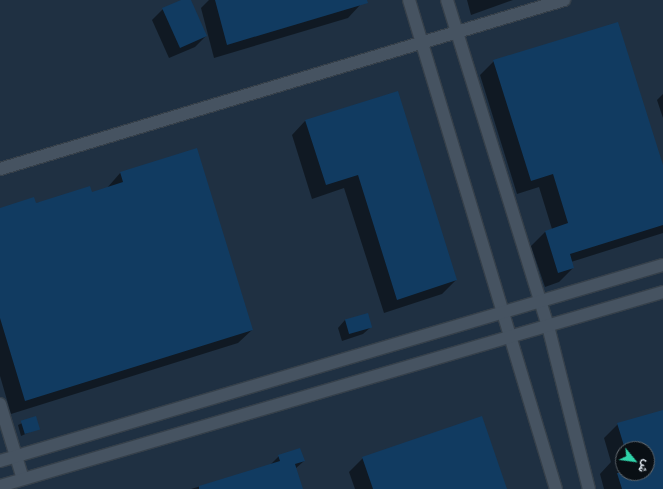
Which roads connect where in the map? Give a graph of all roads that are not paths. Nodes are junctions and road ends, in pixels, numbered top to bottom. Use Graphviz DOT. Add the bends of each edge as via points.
graph roads {
  1 [pos="409,0"];
  2 [pos="447,0"];
  3 [pos="564,0"];
  4 [pos="457,32"];
  5 [pos="422,42"];
  6 [pos="0,169"];
  7 [pos="663,265"];
  8 [pos="663,292"];
  9 [pos="540,301"];
  10 [pos="504,312"];
  11 [pos="548,326"];
  12 [pos="512,336"];
  13 [pos="0,404"];
  14 [pos="15,456"];
  15 [pos="0,461"];
  16 [pos="23,479"];
  17 [pos="0,486"];
  18 [pos="556,489"];
  19 [pos="589,489"];
  1 -- 5 [label="street"];
  2 -- 4 [label="street"];
  3 -- 4 [label="street"];
  4 -- 5 [label="street"];
  4 -- 9 [label="street"];
  5 -- 6 [label="street"];
  5 -- 10 [label="street"];
  7 -- 9 [label="street"];
  8 -- 11 [label="street"];
  9 -- 10 [label="street"];
  9 -- 11 [label="street"];
  10 -- 12 [label="street"];
  10 -- 14 [label="street"];
  11 -- 12 [label="street"];
  11 -- 19 [label="street"];
  12 -- 16 [label="street"];
  12 -- 18 [label="street"];
  13 -- 14 [label="street"];
  14 -- 15 [label="street"];
  14 -- 16 [label="street"];
  16 -- 17 [label="street"];
}
